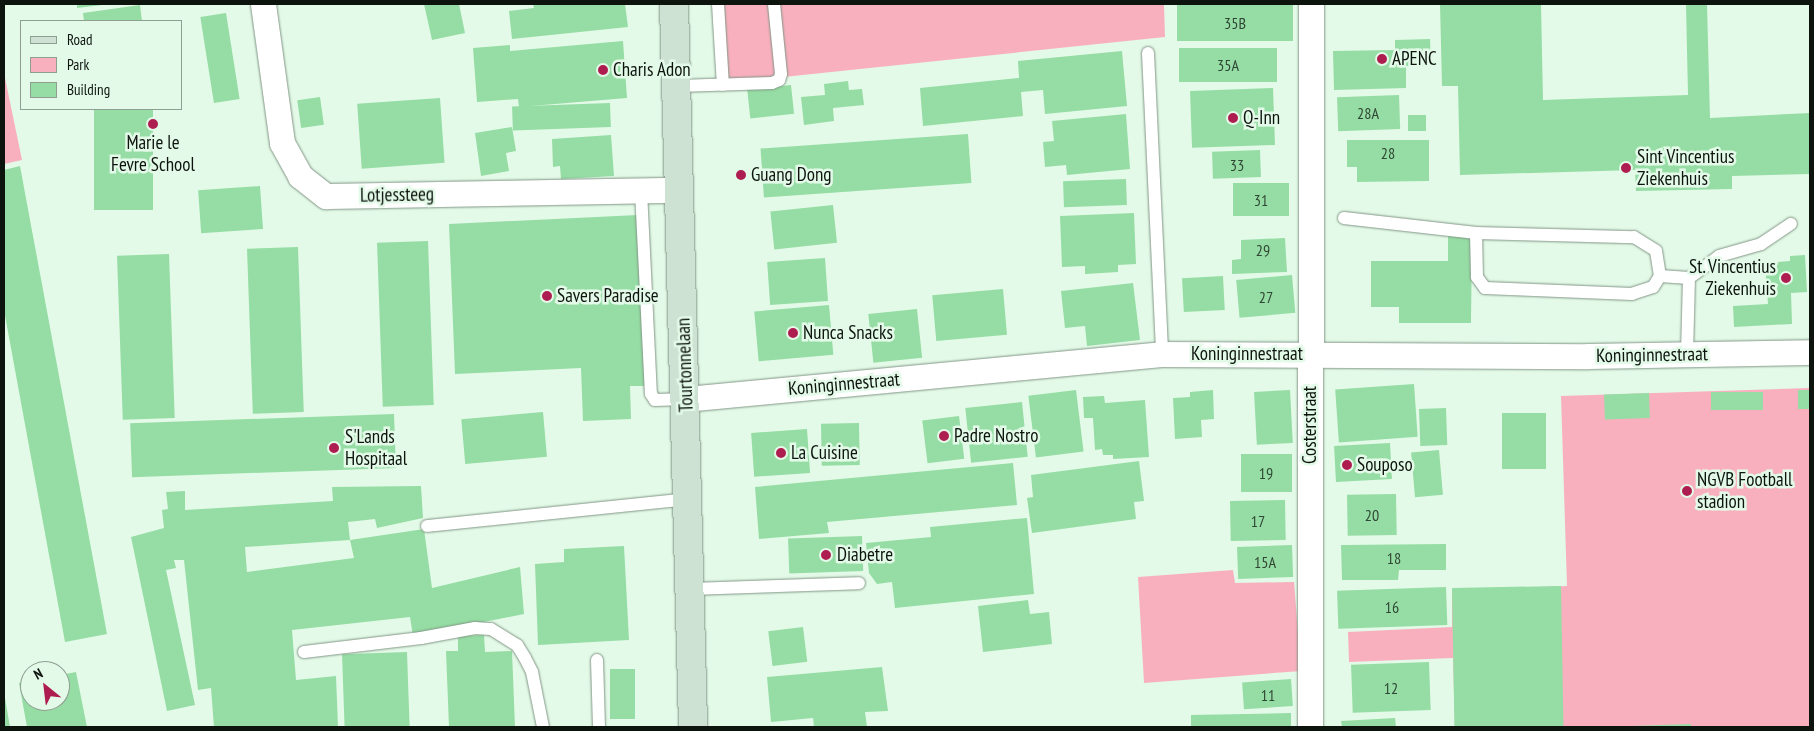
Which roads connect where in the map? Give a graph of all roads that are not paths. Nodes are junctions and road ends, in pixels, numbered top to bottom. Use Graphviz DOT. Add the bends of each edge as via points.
graph roads {
  1 [pos="264,4"];
  2 [pos="674,4"];
  3 [pos="718,4"];
  4 [pos="774,4"];
  5 [pos="1312,4"];
  6 [pos="1148,53"];
  7 [pos="723,85"];
  8 [pos="677,86"];
  9 [pos="679,190"];
  10 [pos="641,191"];
  11 [pos="1344,218"];
  12 [pos="1791,224"];
  13 [pos="1476,234"];
  14 [pos="1660,276"];
  15 [pos="1689,278"];
  16 [pos="1810,352"];
  17 [pos="1162,354"];
  18 [pos="1310,354"];
  19 [pos="1687,354"];
  20 [pos="686,399"];
  21 [pos="688,499"];
  22 [pos="427,526"];
  23 [pos="859,583"];
  24 [pos="690,589"];
  25 [pos="304,652"];
  26 [pos="597,660"];
  27 [pos="543,727"];
  28 [pos="599,727"];
  29 [pos="693,727"];
  30 [pos="1310,727"];
  1 -- 10 [label="street, Lotjessteeg" via="282,142 300,176 326,196"];
  2 -- 8 [label="street, Tourtonnelaan"];
  3 -- 7 [label="lane"];
  4 -- 7 [label="lane" via="779,80"];
  5 -- 18 [label="street, Costerstraat"];
  6 -- 17 [label="lane"];
  7 -- 8 [label="lane"];
  8 -- 9 [label="street, Tourtonnelaan"];
  9 -- 10 [label="street, Lotjessteeg"];
  9 -- 20 [label="street, Tourtonnelaan"];
  10 -- 20 [label="lane" via="651,394 655,400"];
  11 -- 13 [label="lane"];
  12 -- 15 [label="lane" via="1761,244 1719,256"];
  13 -- 14 [label="lane" via="1634,237 1656,251"];
  13 -- 14 [label="lane" via="1477,277 1485,288 1632,294 1653,286"];
  14 -- 15 [label="lane"];
  15 -- 19 [label="lane"];
  16 -- 19 [label="street, Koninginnestraat"];
  17 -- 18 [label="street, Koninginnestraat"];
  17 -- 20 [label="street, Koninginnestraat"];
  18 -- 19 [label="street, Koninginnestraat"];
  18 -- 30 [label="street, Costerstraat"];
  20 -- 21 [label="street, Tourtonnelaan"];
  21 -- 22 [label="lane"];
  21 -- 24 [label="street, Tourtonnelaan"];
  23 -- 24 [label="lane"];
  24 -- 29 [label="street, Tourtonnelaan"];
  25 -- 27 [label="lane" via="475,628 491,629 517,646 525,658 532,672"];
  26 -- 28 [label="lane"];
}
